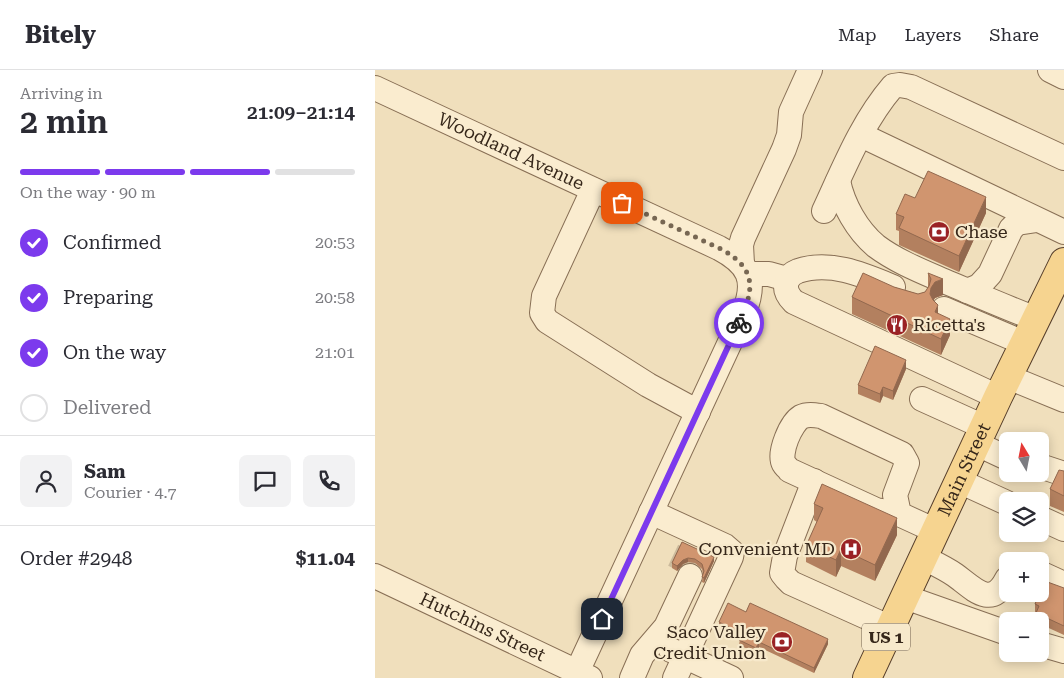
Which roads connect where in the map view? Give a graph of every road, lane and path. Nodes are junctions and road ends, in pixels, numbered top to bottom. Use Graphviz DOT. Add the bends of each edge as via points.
graph roads {
  1 [pos="810,70"];
  2 [pos="1050,70"];
  3 [pos="1064,77"];
  4 [pos="375,88"];
  5 [pos="861,135"];
  6 [pos="1064,158"];
  7 [pos="838,181"];
  8 [pos="593,190"];
  9 [pos="824,211"];
  10 [pos="1037,220"];
  11 [pos="1064,232"];
  12 [pos="745,269"];
  13 [pos="1062,273"];
  14 [pos="787,279"];
  15 [pos="967,291"];
  16 [pos="917,297"];
  17 [pos="944,309"];
  18 [pos="1036,320"];
  19 [pos="1024,344"];
  20 [pos="1003,387"];
  21 [pos="922,399"];
  22 [pos="1064,400"];
  23 [pos="698,412"];
  24 [pos="981,435"];
  25 [pos="999,451"];
  26 [pos="1049,469"];
  27 [pos="1064,474"];
  28 [pos="814,481"];
  29 [pos="959,481"];
  30 [pos="999,499"];
  31 [pos="651,512"];
  32 [pos="899,514"];
  33 [pos="1049,522"];
  34 [pos="1064,529"];
  35 [pos="936,531"];
  36 [pos="924,558"];
  37 [pos="375,576"];
  38 [pos="690,576"];
  39 [pos="1049,577"];
  40 [pos="1064,584"];
  41 [pos="999,591"];
  42 [pos="905,597"];
  43 [pos="891,628"];
  44 [pos="999,630"];
  45 [pos="660,635"];
  46 [pos="1049,647"];
  47 [pos="1064,651"];
  48 [pos="685,657"];
  49 [pos="583,675"];
  50 [pos="632,678"];
  51 [pos="675,678"];
  52 [pos="731,678"];
  53 [pos="867,678"];
  1 -- 12 [label="street" via="791,112 785,149 743,238"];
  2 -- 3 [label="street"];
  4 -- 8 [label="street, Woodland Avenue"];
  5 -- 6 [label="street" via="893,86 900,85 911,87"];
  5 -- 7 [label="street"];
  5 -- 10 [label="street"];
  7 -- 9 [label="street"];
  7 -- 15 [label="street" via="851,215 875,244 906,264"];
  8 -- 12 [label="street, Woodland Avenue" via="719,248 732,255"];
  8 -- 23 [label="street" via="544,296 542,312 547,322"];
  10 -- 11 [label="street"];
  10 -- 15 [label="street" via="1017,223 1011,229 990,274 979,286"];
  12 -- 14 [label="street"];
  12 -- 23 [label="street" via="751,289 749,299"];
  13 -- 18 [label="main road, Main Street / US 1"];
  14 -- 16 [label="street" via="802,270 831,267 861,274"];
  14 -- 20 [label="street" via="788,295 793,302"];
  15 -- 18 [label="street"];
  17 -- 19 [label="street"];
  18 -- 19 [label="main road, Main Street / US 1"];
  19 -- 20 [label="main road, Main Street / US 1"];
  20 -- 22 [label="street"];
  20 -- 24 [label="main road, Main Street / US 1"];
  21 -- 24 [label="street"];
  23 -- 31 [label="street"];
  24 -- 25 [label="street"];
  24 -- 29 [label="main road, Main Street / US 1"];
  26 -- 27 [label="street"];
  28 -- 32 [label="street" via="875,510"];
  28 -- 32 [label="street" via="789,470 782,458 793,425 799,418 812,415 821,416 902,454 907,463 895,495"];
  28 -- 43 [label="street" via="785,556 782,573 791,583"];
  29 -- 30 [label="street"];
  29 -- 35 [label="main road, Main Street / US 1"];
  31 -- 48 [label="street" via="704,546 730,549 731,557"];
  31 -- 49 [label="street"];
  32 -- 35 [label="street"];
  33 -- 34 [label="street"];
  35 -- 36 [label="main road, Main Street / US 1"];
  36 -- 41 [label="street" via="981,594"];
  36 -- 42 [label="main road, Main Street / US 1"];
  37 -- 49 [label="street, Hutchins Street"];
  38 -- 45 [label="street" via="684,617"];
  39 -- 40 [label="street"];
  42 -- 43 [label="main road, Main Street / US 1"];
  42 -- 44 [label="street"];
  43 -- 53 [label="main road, Main Street / US 1"];
  45 -- 48 [label="street"];
  45 -- 50 [label="street" via="642,655"];
  46 -- 47 [label="street"];
  48 -- 51 [label="street"];
  48 -- 52 [label="street"];
}
